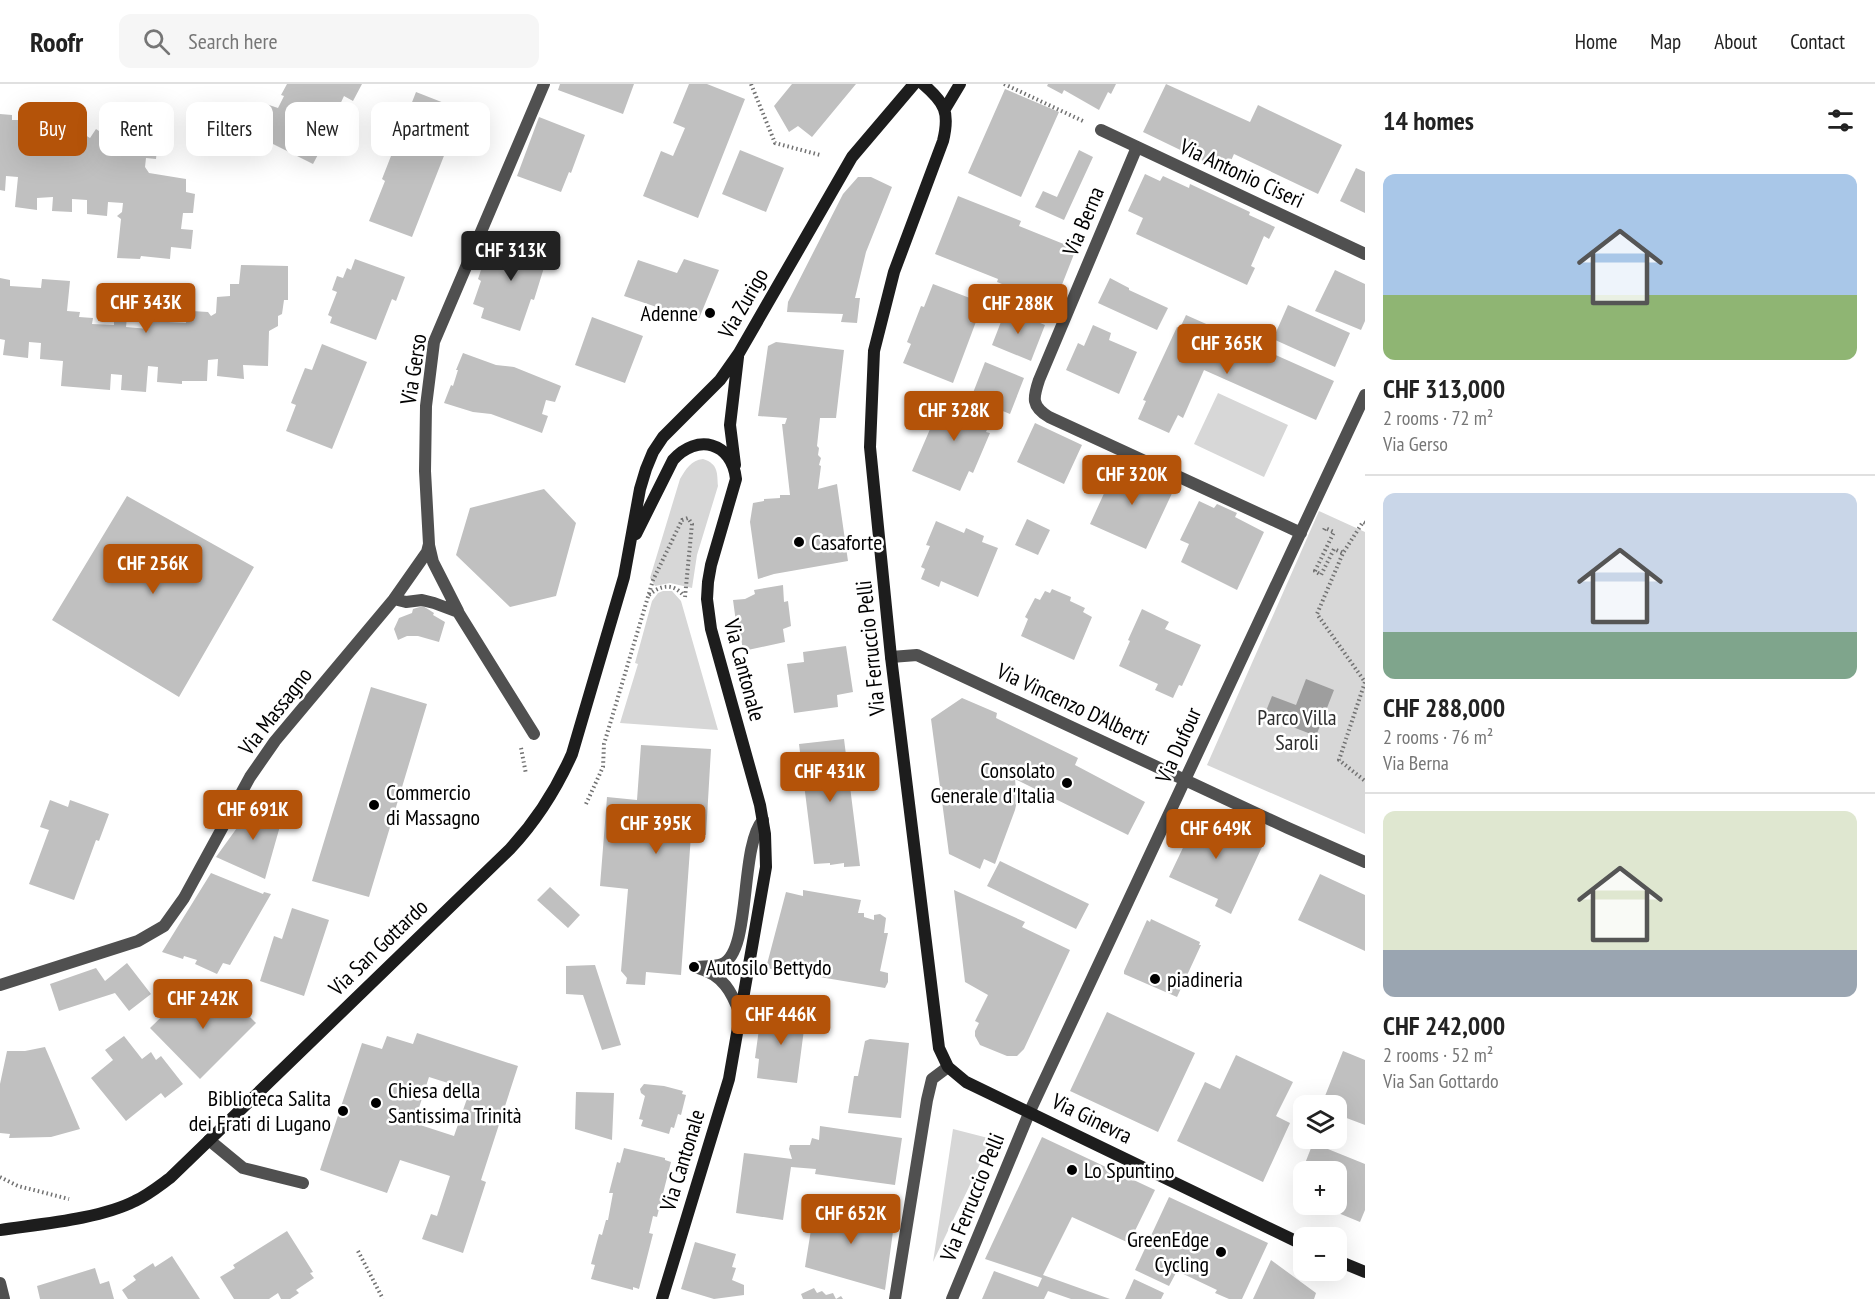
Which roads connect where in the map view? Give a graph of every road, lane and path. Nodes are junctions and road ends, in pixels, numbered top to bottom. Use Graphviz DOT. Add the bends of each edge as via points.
graph roads {
  1 [pos="543,84"];
  2 [pos="751,84"];
  3 [pos="914,84"];
  4 [pos="922,84"];
  5 [pos="960,84"];
  6 [pos="1004,84"];
  7 [pos="945,109"];
  8 [pos="1080,120"];
  9 [pos="1101,130"];
  10 [pos="1137,147"];
  11 [pos="820,154"];
  12 [pos="1365,254"];
  13 [pos="739,353"];
  14 [pos="1365,395"];
  15 [pos="735,468"];
  16 [pos="1365,523"];
  17 [pos="1301,532"];
  18 [pos="1321,536"];
  19 [pos="429,544"];
  20 [pos="629,549"];
  21 [pos="1343,553"];
  22 [pos="648,596"];
  23 [pos="394,599"];
  24 [pos="458,612"];
  25 [pos="891,657"];
  26 [pos="534,734"];
  27 [pos="1185,779"];
  28 [pos="1365,782"];
  29 [pos="586,804"];
  30 [pos="763,820"];
  31 [pos="1365,862"];
  32 [pos="0,985"];
  33 [pos="741,1014"];
  34 [pos="939,1048"];
  35 [pos="948,1066"];
  36 [pos="1030,1111"];
  37 [pos="209,1140"];
  38 [pos="0,1177"];
  39 [pos="303,1183"];
  40 [pos="77,1201"];
  41 [pos="0,1230"];
  42 [pos="1293,1240"];
  43 [pos="358,1251"];
  44 [pos="1347,1265"];
  45 [pos="1365,1272"];
  46 [pos="0,1283"];
  47 [pos="4,1299"];
  48 [pos="383,1299"];
  49 [pos="662,1299"];
  50 [pos="895,1299"];
  51 [pos="952,1299"];
  1 -- 19 [label="street, Via Gerso" via="434,342 426,406"];
  2 -- 11 [label="path" via="776,143"];
  3 -- 13 [label="main road, Via Zurigo" via="852,157"];
  4 -- 7 [label="main road"];
  5 -- 7 [label="main road"];
  6 -- 8 [label="path"];
  7 -- 25 [label="main road, Via Ferruccio Pelli" via="944,141 894,272 874,351 870,447"];
  9 -- 10 [label="street, Via Antonio Ciseri"];
  10 -- 12 [label="street, Via Antonio Ciseri"];
  10 -- 17 [label="street, Via Berna" via="1039,380 1035,403 1049,417"];
  13 -- 15 [label="main road, Via Cantonale" via="730,426"];
  13 -- 20 [label="main road, Via Zurigo" via="720,380 653,452 640,489"];
  14 -- 17 [label="street, Via Dufour"];
  15 -- 20 [label="main road" via="722,450 712,445 690,446 681,452 673,460"];
  15 -- 30 [label="main road, Via Cantonale" via="736,479 711,565 707,599 711,629"];
  16 -- 21 [label="path"];
  17 -- 27 [label="street, Via Dufour"];
  18 -- 21 [label="path" via="1325,528 1334,532 1315,571 1321,575 1334,549"];
  19 -- 23 [label="street"];
  19 -- 24 [label="street, Via Gerso"];
  20 -- 37 [label="main road, Via San Gottardo" via="572,754 537,818 510,849"];
  21 -- 28 [label="path" via="1317,614 1365,682 1339,760"];
  22 -- 22 [label="path" via="682,520 690,518 685,597 670,587 656,589"];
  22 -- 29 [label="path" via="604,744 603,767"];
  23 -- 24 [label="street" via="422,600"];
  23 -- 32 [label="street, Via Massagno" via="275,741 164,926 138,941"];
  24 -- 26 [label="street, Via Gerso"];
  25 -- 27 [label="street, Via Vincenzo D'Alberti" via="917,655"];
  25 -- 34 [label="main road, Via Ferruccio Pelli"];
  27 -- 31 [label="street, Via Vincenzo D'Alberti"];
  27 -- 36 [label="street, Via Dufour"];
  30 -- 33 [label="main road, Via Cantonale" via="766,867"];
  30 -- 33 [label="street" via="752,841 734,953 722,964 694,967 725,983"];
  33 -- 49 [label="main road, Via Cantonale" via="729,1079"];
  34 -- 35 [label="main road, Via Ginevra"];
  35 -- 36 [label="main road, Via Ginevra" via="966,1082"];
  35 -- 50 [label="street, Via Ferruccio Pelli" via="932,1079 927,1100"];
  36 -- 42 [label="main road, Via Ginevra"];
  36 -- 51 [label="street, Via Ferruccio Pelli"];
  37 -- 39 [label="street" via="243,1168"];
  37 -- 41 [label="main road, Via San Gottardo" via="170,1178 120,1208"];
  38 -- 40 [label="path" via="28,1189"];
  43 -- 48 [label="path"];
  44 -- 45 [label="main road"];
  46 -- 47 [label="street"];
}
